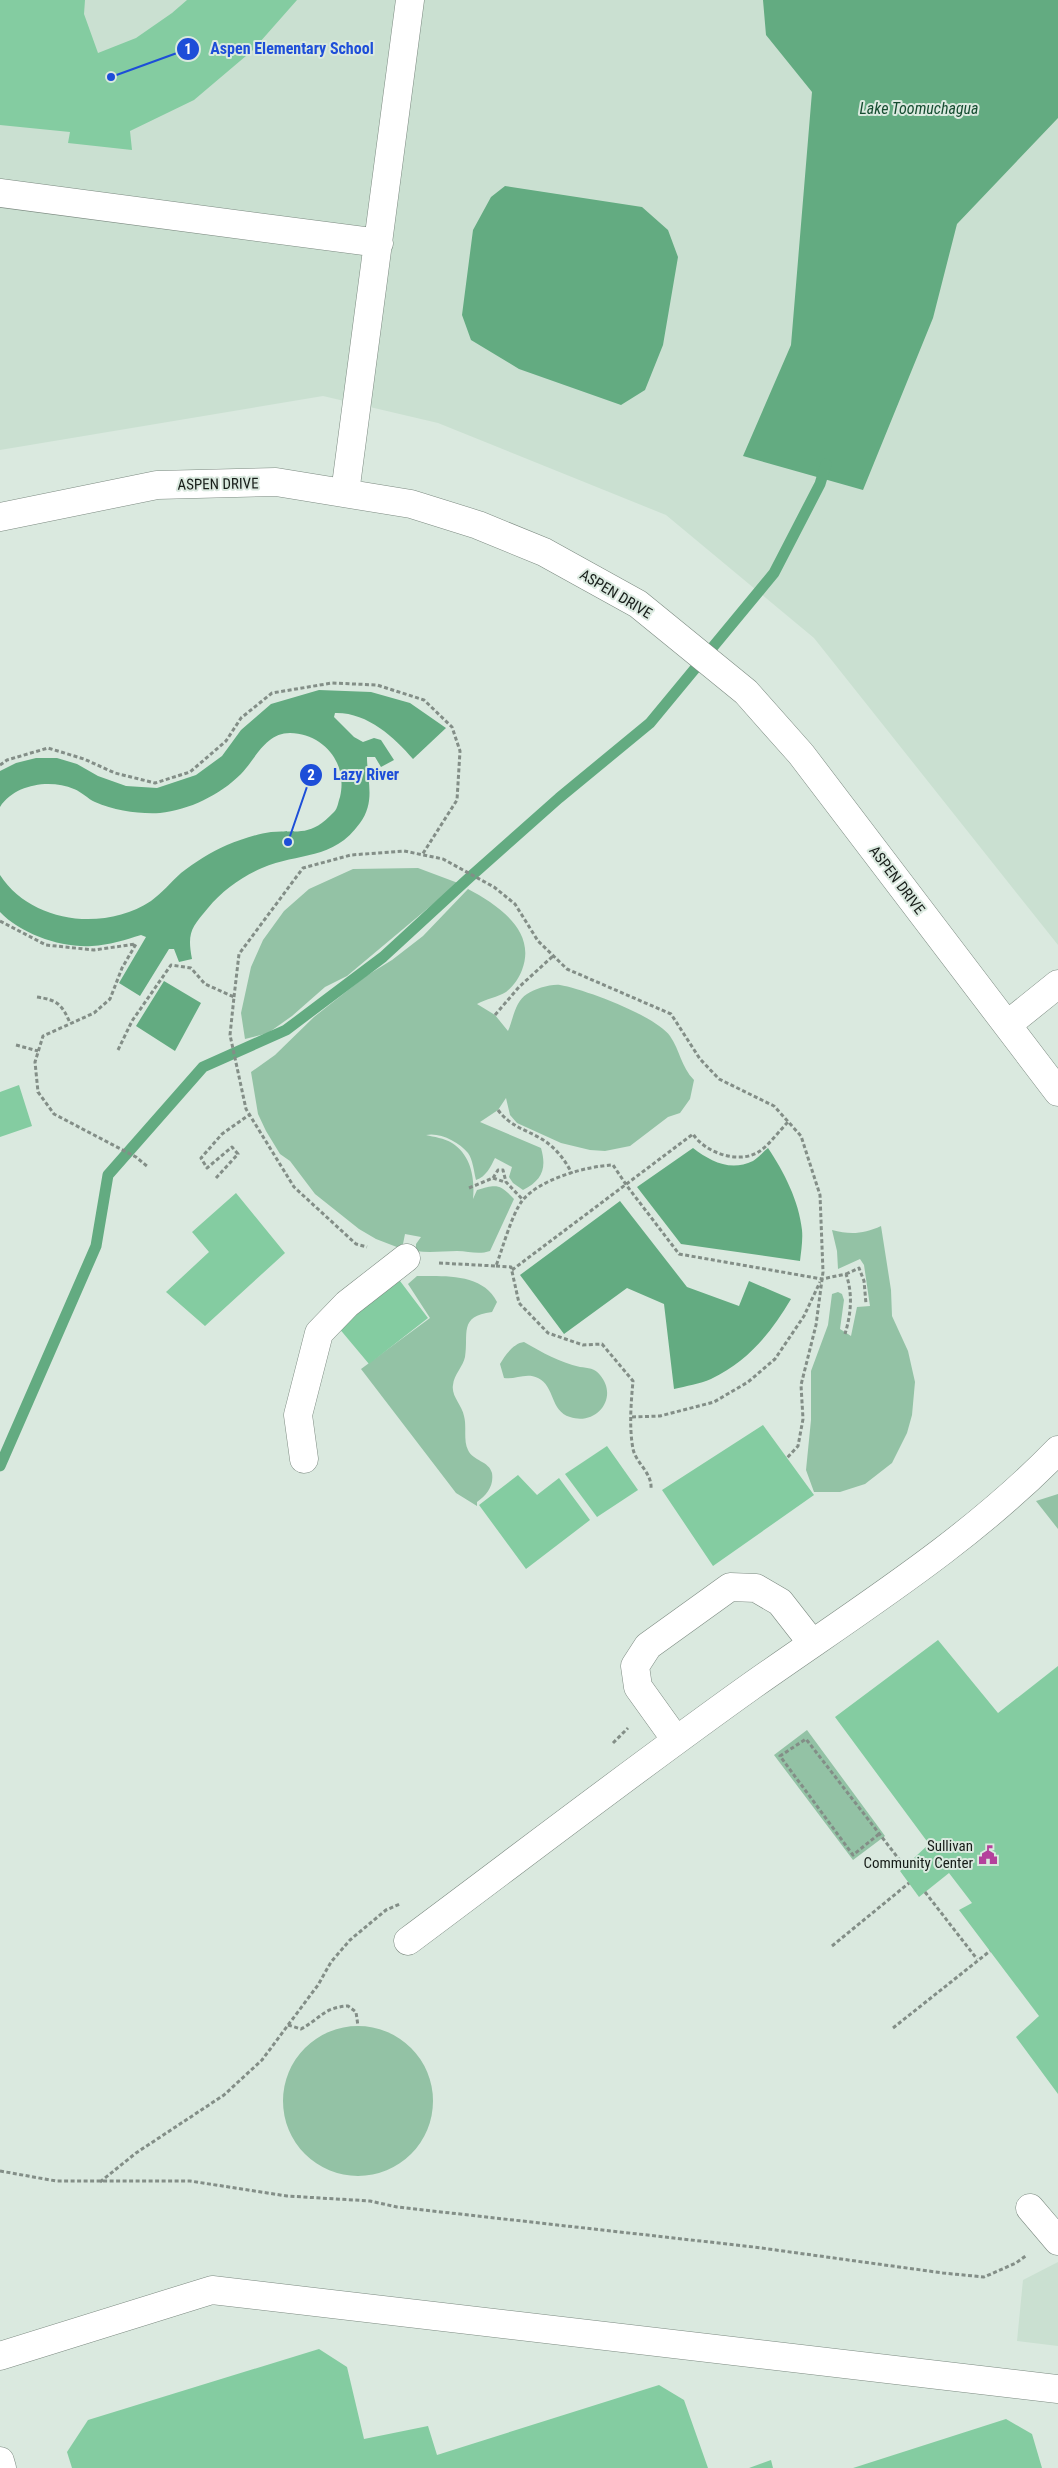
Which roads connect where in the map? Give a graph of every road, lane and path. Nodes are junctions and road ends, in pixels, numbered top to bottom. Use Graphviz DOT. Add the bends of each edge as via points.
graph roads {
  1 [pos="410,0"];
  2 [pos="0,193"];
  3 [pos="378,243"];
  4 [pos="346,493"];
  5 [pos="0,517"];
  6 [pos="0,765"];
  7 [pos="422,855"];
  8 [pos="0,921"];
  9 [pos="553,956"];
  10 [pos="1058,984"];
  11 [pos="37,996"];
  12 [pos="234,997"];
  13 [pos="495,1015"];
  14 [pos="70,1023"];
  15 [pos="1007,1025"];
  16 [pos="16,1045"];
  17 [pos="118,1050"];
  18 [pos="38,1051"];
  19 [pos="1058,1092"];
  20 [pos="498,1110"];
  21 [pos="250,1115"];
  22 [pos="788,1122"];
  23 [pos="148,1167"];
  24 [pos="572,1174"];
  25 [pos="216,1178"];
  26 [pos="493,1178"];
  27 [pos="506,1182"];
  28 [pos="627,1186"];
  29 [pos="469,1188"];
  30 [pos="523,1200"];
  31 [pos="406,1258"];
  32 [pos="496,1266"];
  33 [pos="512,1270"];
  34 [pos="846,1274"];
  35 [pos="822,1279"];
  36 [pos="866,1304"];
  37 [pos="846,1334"];
  38 [pos="632,1418"];
  39 [pos="1058,1450"];
  40 [pos="787,1458"];
  41 [pos="304,1459"];
  42 [pos="1058,1472"];
  43 [pos="1023,1486"];
  44 [pos="651,1488"];
  45 [pos="812,1643"];
  46 [pos="676,1740"];
  47 [pos="879,1834"];
  48 [pos="905,1867"];
  49 [pos="909,1883"];
  50 [pos="926,1892"];
  51 [pos="408,1941"];
  52 [pos="832,1946"];
  53 [pos="990,1951"];
  54 [pos="977,1959"];
  55 [pos="288,2025"];
  56 [pos="358,2026"];
  57 [pos="893,2028"];
  58 [pos="0,2171"];
  59 [pos="1030,2208"];
  60 [pos="1056,2238"];
  61 [pos="0,2356"];
  62 [pos="1058,2389"];
  63 [pos="0,2461"];
  64 [pos="2,2468"];
  1 -- 3 [label="street"];
  2 -- 3 [label="street"];
  3 -- 4 [label="street"];
  4 -- 5 [label="street, ASPEN DRIVE" via="276,482 157,485"];
  4 -- 15 [label="street, ASPEN DRIVE" via="411,504 478,525 544,552 638,604 686,642 746,692 801,754"];
  6 -- 7 [label="path" via="48,748 115,773 155,783 190,772 226,742 242,718 272,693 332,683 377,685 424,700 452,726 460,751 457,800"];
  7 -- 9 [label="path" via="443,859 494,887 514,904 538,941"];
  7 -- 12 [label="path" via="404,850 351,855 303,868 239,954"];
  8 -- 14 [label="path" via="46,945 94,950 136,944 110,999 94,1013"];
  9 -- 13 [label="path" via="519,987"];
  9 -- 22 [label="path" via="567,969 670,1014 700,1060 720,1079 774,1106"];
  10 -- 15 [label="street"];
  11 -- 14 [label="path" via="51,999 64,1008"];
  12 -- 17 [label="path" via="205,984 191,968 171,966 132,1021"];
  12 -- 21 [label="path" via="230,1035"];
  14 -- 18 [label="path" via="43,1036"];
  15 -- 19 [label="street, ASPEN DRIVE"];
  16 -- 18 [label="path"];
  18 -- 23 [label="path" via="35,1062 38,1092 54,1114"];
  20 -- 24 [label="path" via="506,1122 541,1138 566,1161"];
  21 -- 25 [label="path" via="222,1134 201,1158 207,1168 232,1148 238,1154"];
  21 -- 31 [label="path" via="294,1187 342,1232 356,1244"];
  22 -- 28 [label="path" via="759,1152 741,1157 717,1153 699,1143 693,1134"];
  22 -- 35 [label="path" via="801,1136 820,1195"];
  24 -- 28 [label="path" via="593,1166 613,1165"];
  24 -- 30 [label="path" via="545,1183"];
  26 -- 27 [label="path"];
  26 -- 27 [label="path" via="498,1170 503,1170"];
  26 -- 29 [label="path"];
  27 -- 30 [label="path"];
  28 -- 33 [label="path"];
  28 -- 35 [label="path" via="679,1254"];
  30 -- 32 [label="path"];
  31 -- 32 [label="path" via="425,1263"];
  31 -- 41 [label="street" via="347,1304 319,1333 298,1415"];
  32 -- 33 [label="path" via="511,1267"];
  33 -- 38 [label="path" via="519,1303 548,1333 583,1345 602,1344 632,1381"];
  34 -- 35 [label="path"];
  34 -- 36 [label="path" via="859,1268"];
  34 -- 37 [label="path" via="851,1302"];
  35 -- 38 [label="path" via="804,1316 775,1359 748,1382 714,1402 660,1416"];
  35 -- 40 [label="path" via="816,1325 801,1385 803,1420 798,1446"];
  38 -- 44 [label="path" via="633,1450 652,1481"];
  39 -- 43 [label="street"];
  42 -- 43 [label="street"];
  43 -- 45 [label="street" via="968,1533"];
  45 -- 46 [label="street"];
  45 -- 46 [label="street" via="780,1602 756,1588 730,1587 648,1646 635,1666 638,1687"];
  46 -- 51 [label="street"];
  47 -- 47 [label="path" via="853,1855 780,1756 806,1739"];
  47 -- 48 [label="path"];
  49 -- 52 [label="path"];
  50 -- 54 [label="path"];
  53 -- 54 [label="path"];
  54 -- 57 [label="path" via="941,1992"];
  55 -- 56 [label="path" via="301,2029 327,2010 348,2006 356,2012"];
  58 -- 60 [label="path" via="56,2181 190,2181 287,2196 370,2201 397,2207 984,2276 1016,2263"];
  59 -- 60 [label="street"];
  61 -- 62 [label="street" via="212,2290"];
  63 -- 64 [label="street"];
}
